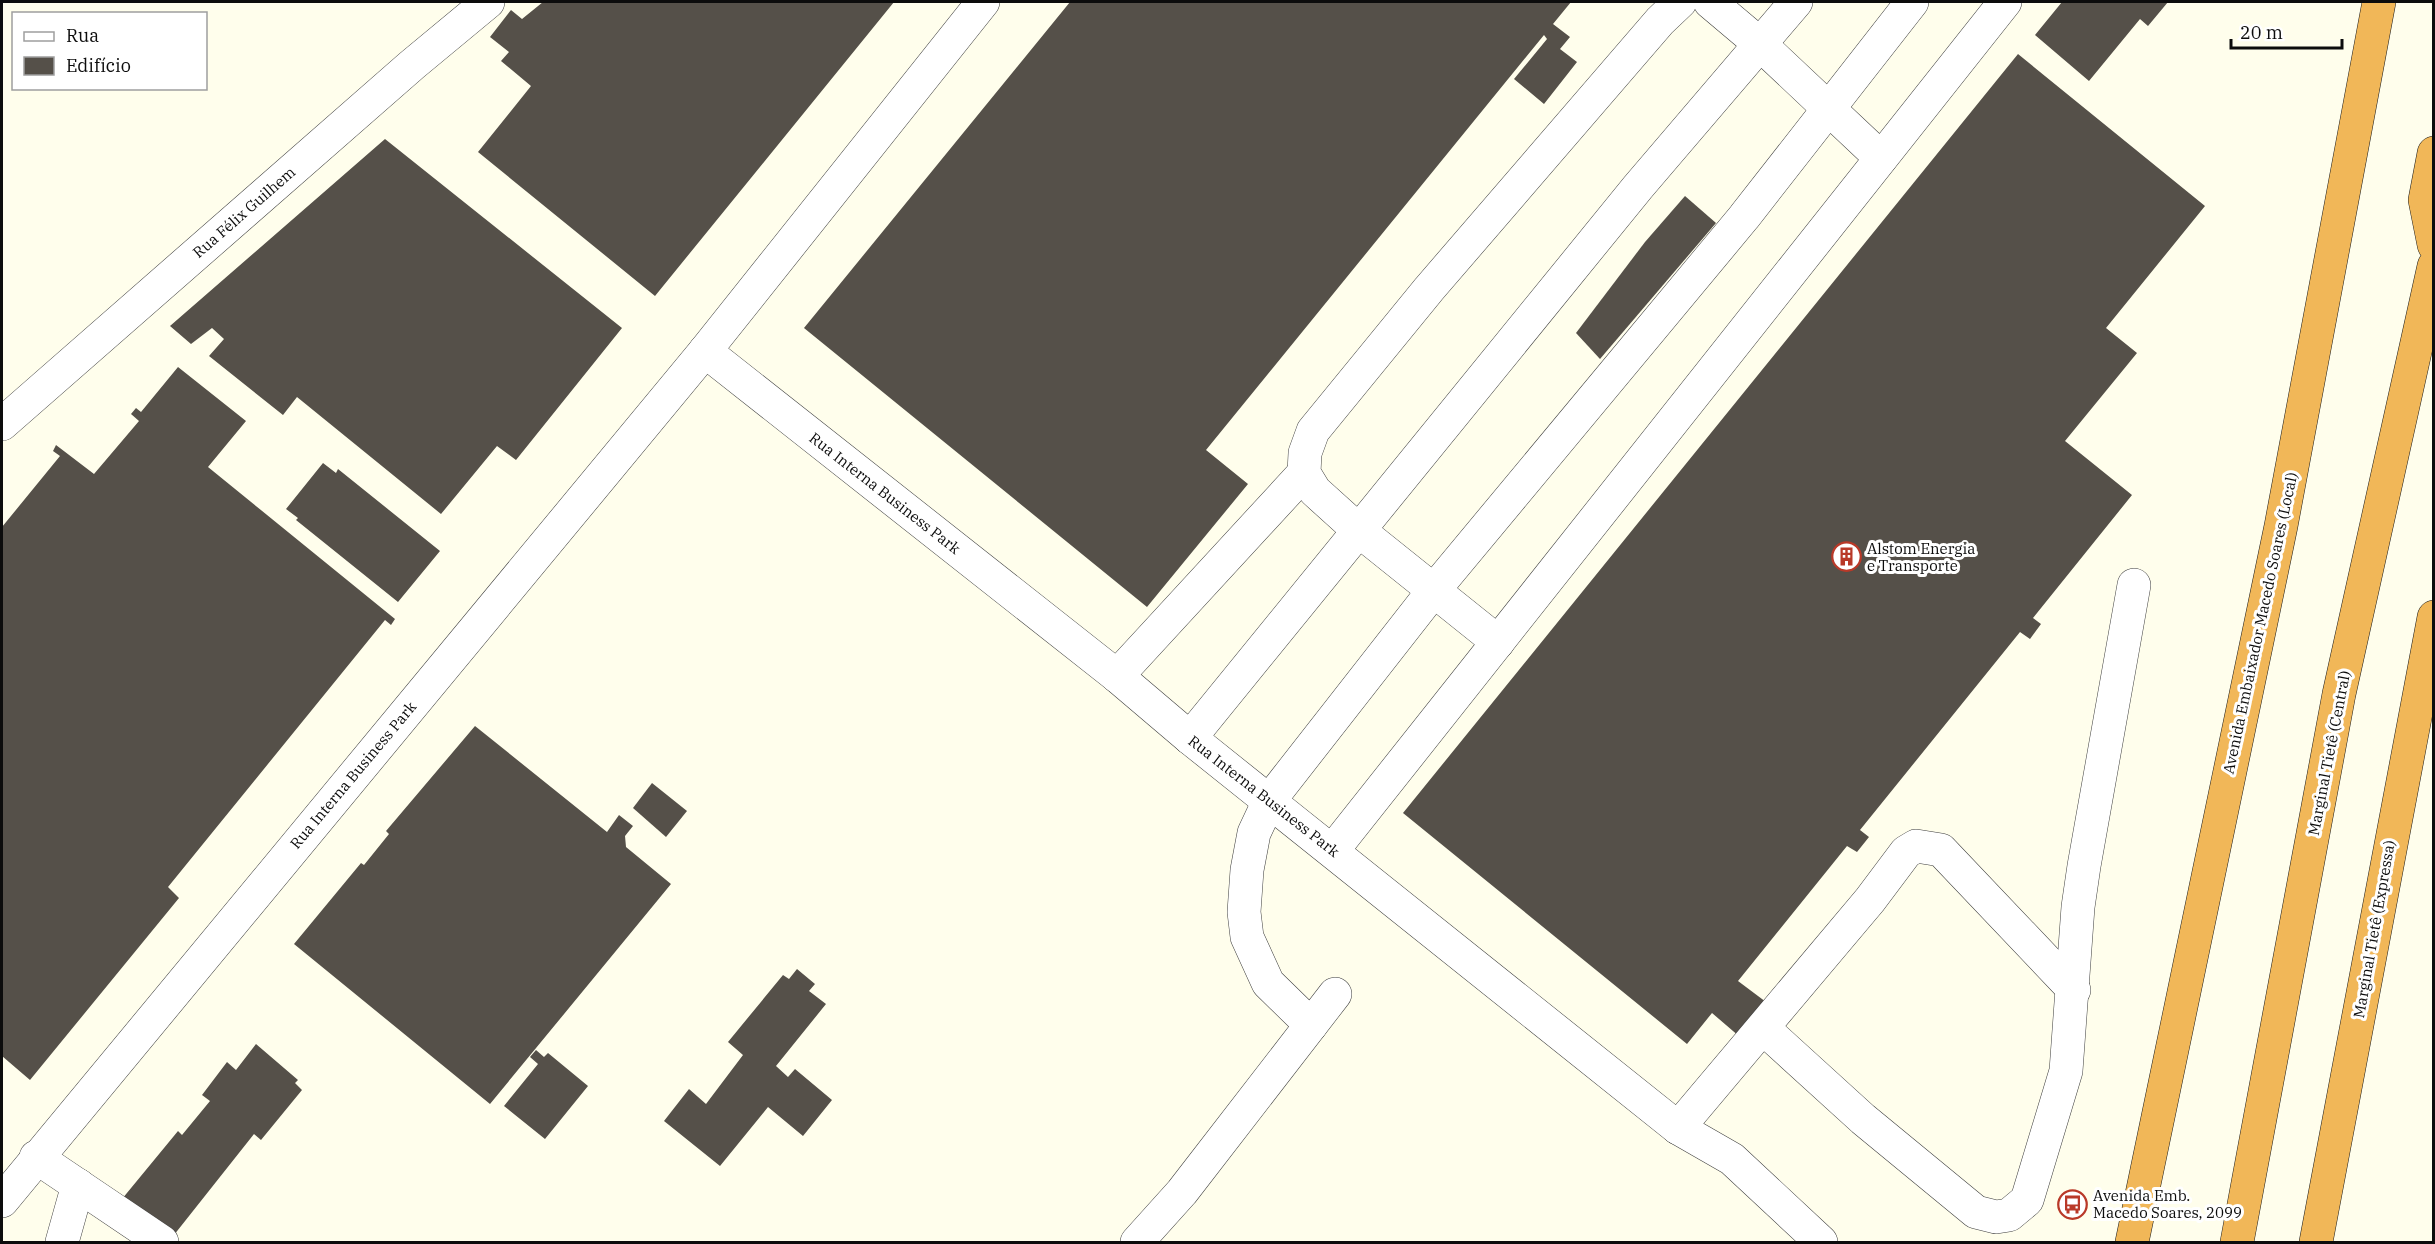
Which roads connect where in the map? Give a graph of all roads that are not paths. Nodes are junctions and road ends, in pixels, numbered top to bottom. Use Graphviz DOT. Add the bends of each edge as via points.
graph roads {
  1 [pos="488,2"];
  2 [pos="983,2"];
  3 [pos="1680,2"];
  4 [pos="1710,2"];
  5 [pos="1796,2"];
  6 [pos="1912,2"];
  7 [pos="2005,2"];
  8 [pos="2382,10"];
  9 [pos="1761,45"];
  10 [pos="1828,108"];
  11 [pos="2433,153"];
  12 [pos="1881,158"];
  13 [pos="2433,245"];
  14 [pos="2433,266"];
  15 [pos="705,351"];
  16 [pos="2,424"];
  17 [pos="1304,473"];
  18 [pos="1357,530"];
  19 [pos="2134,585"];
  20 [pos="1434,590"];
  21 [pos="2433,617"];
  22 [pos="1498,642"];
  23 [pos="1117,676"];
  24 [pos="1190,738"];
  25 [pos="1269,801"];
  26 [pos="1333,850"];
  27 [pos="2074,990"];
  28 [pos="1335,994"];
  29 [pos="1311,1025"];
  30 [pos="1763,1028"];
  31 [pos="1678,1128"];
  32 [pos="36,1157"];
  33 [pos="78,1185"];
  34 [pos="2,1201"];
  35 [pos="2246,1202"];
  36 [pos="62,1242"];
  37 [pos="162,1242"];
  38 [pos="1137,1242"];
  39 [pos="1821,1242"];
  40 [pos="2131,1242"];
  41 [pos="2237,1242"];
  42 [pos="2249,1242"];
  43 [pos="2316,1242"];
  1 -- 16 [label="street, Rua Félix Guilhem" via="412,64"];
  2 -- 15 [label="street, Rua Interna Business Park"];
  3 -- 17 [label="street" via="1436,280 1313,431 1305,453"];
  4 -- 9 [label="street"];
  5 -- 9 [label="street"];
  6 -- 10 [label="street"];
  7 -- 12 [label="street"];
  8 -- 40 [label="highway, Avenida Embaixador Macedo Soares (Local)" via="2281,526"];
  9 -- 10 [label="street"];
  9 -- 18 [label="street" via="1638,187"];
  10 -- 12 [label="street"];
  10 -- 20 [label="street" via="1744,217"];
  11 -- 13 [label="highway" via="2425,200"];
  12 -- 22 [label="street"];
  14 -- 35 [label="highway, Marginal Tietê (Central)" via="2339,694"];
  15 -- 23 [label="street, Rua Interna Business Park"];
  15 -- 32 [label="street, Rua Interna Business Park"];
  17 -- 18 [label="street" via="1315,491"];
  17 -- 23 [label="street"];
  18 -- 20 [label="street"];
  18 -- 24 [label="street"];
  19 -- 27 [label="street" via="2084,866"];
  20 -- 22 [label="street"];
  20 -- 25 [label="street"];
  21 -- 43 [label="highway, Marginal Tietê (Expressa)"];
  22 -- 26 [label="street"];
  23 -- 24 [label="street, Rua Interna Business Park"];
  24 -- 25 [label="street, Rua Interna Business Park"];
  25 -- 26 [label="street, Rua Interna Business Park"];
  25 -- 29 [label="street" via="1254,833 1247,870 1247,937 1268,982"];
  26 -- 31 [label="street, Rua Interna Business Park"];
  27 -- 30 [label="street" via="1941,850 1916,846 1906,852"];
  27 -- 30 [label="street" via="2066,1071 2027,1200 2010,1215 1996,1217 1976,1212 1863,1119"];
  28 -- 29 [label="street"];
  29 -- 38 [label="street" via="1182,1191"];
  30 -- 31 [label="street"];
  31 -- 39 [label="street, Rua Interna Business Park" via="1732,1159"];
  32 -- 33 [label="street"];
  32 -- 34 [label="street, Rua Interna Business Park"];
  33 -- 36 [label="street"];
  33 -- 37 [label="street"];
  35 -- 41 [label="highway, Marginal Tietê (Central)"];
  35 -- 42 [label="highway"];
}
